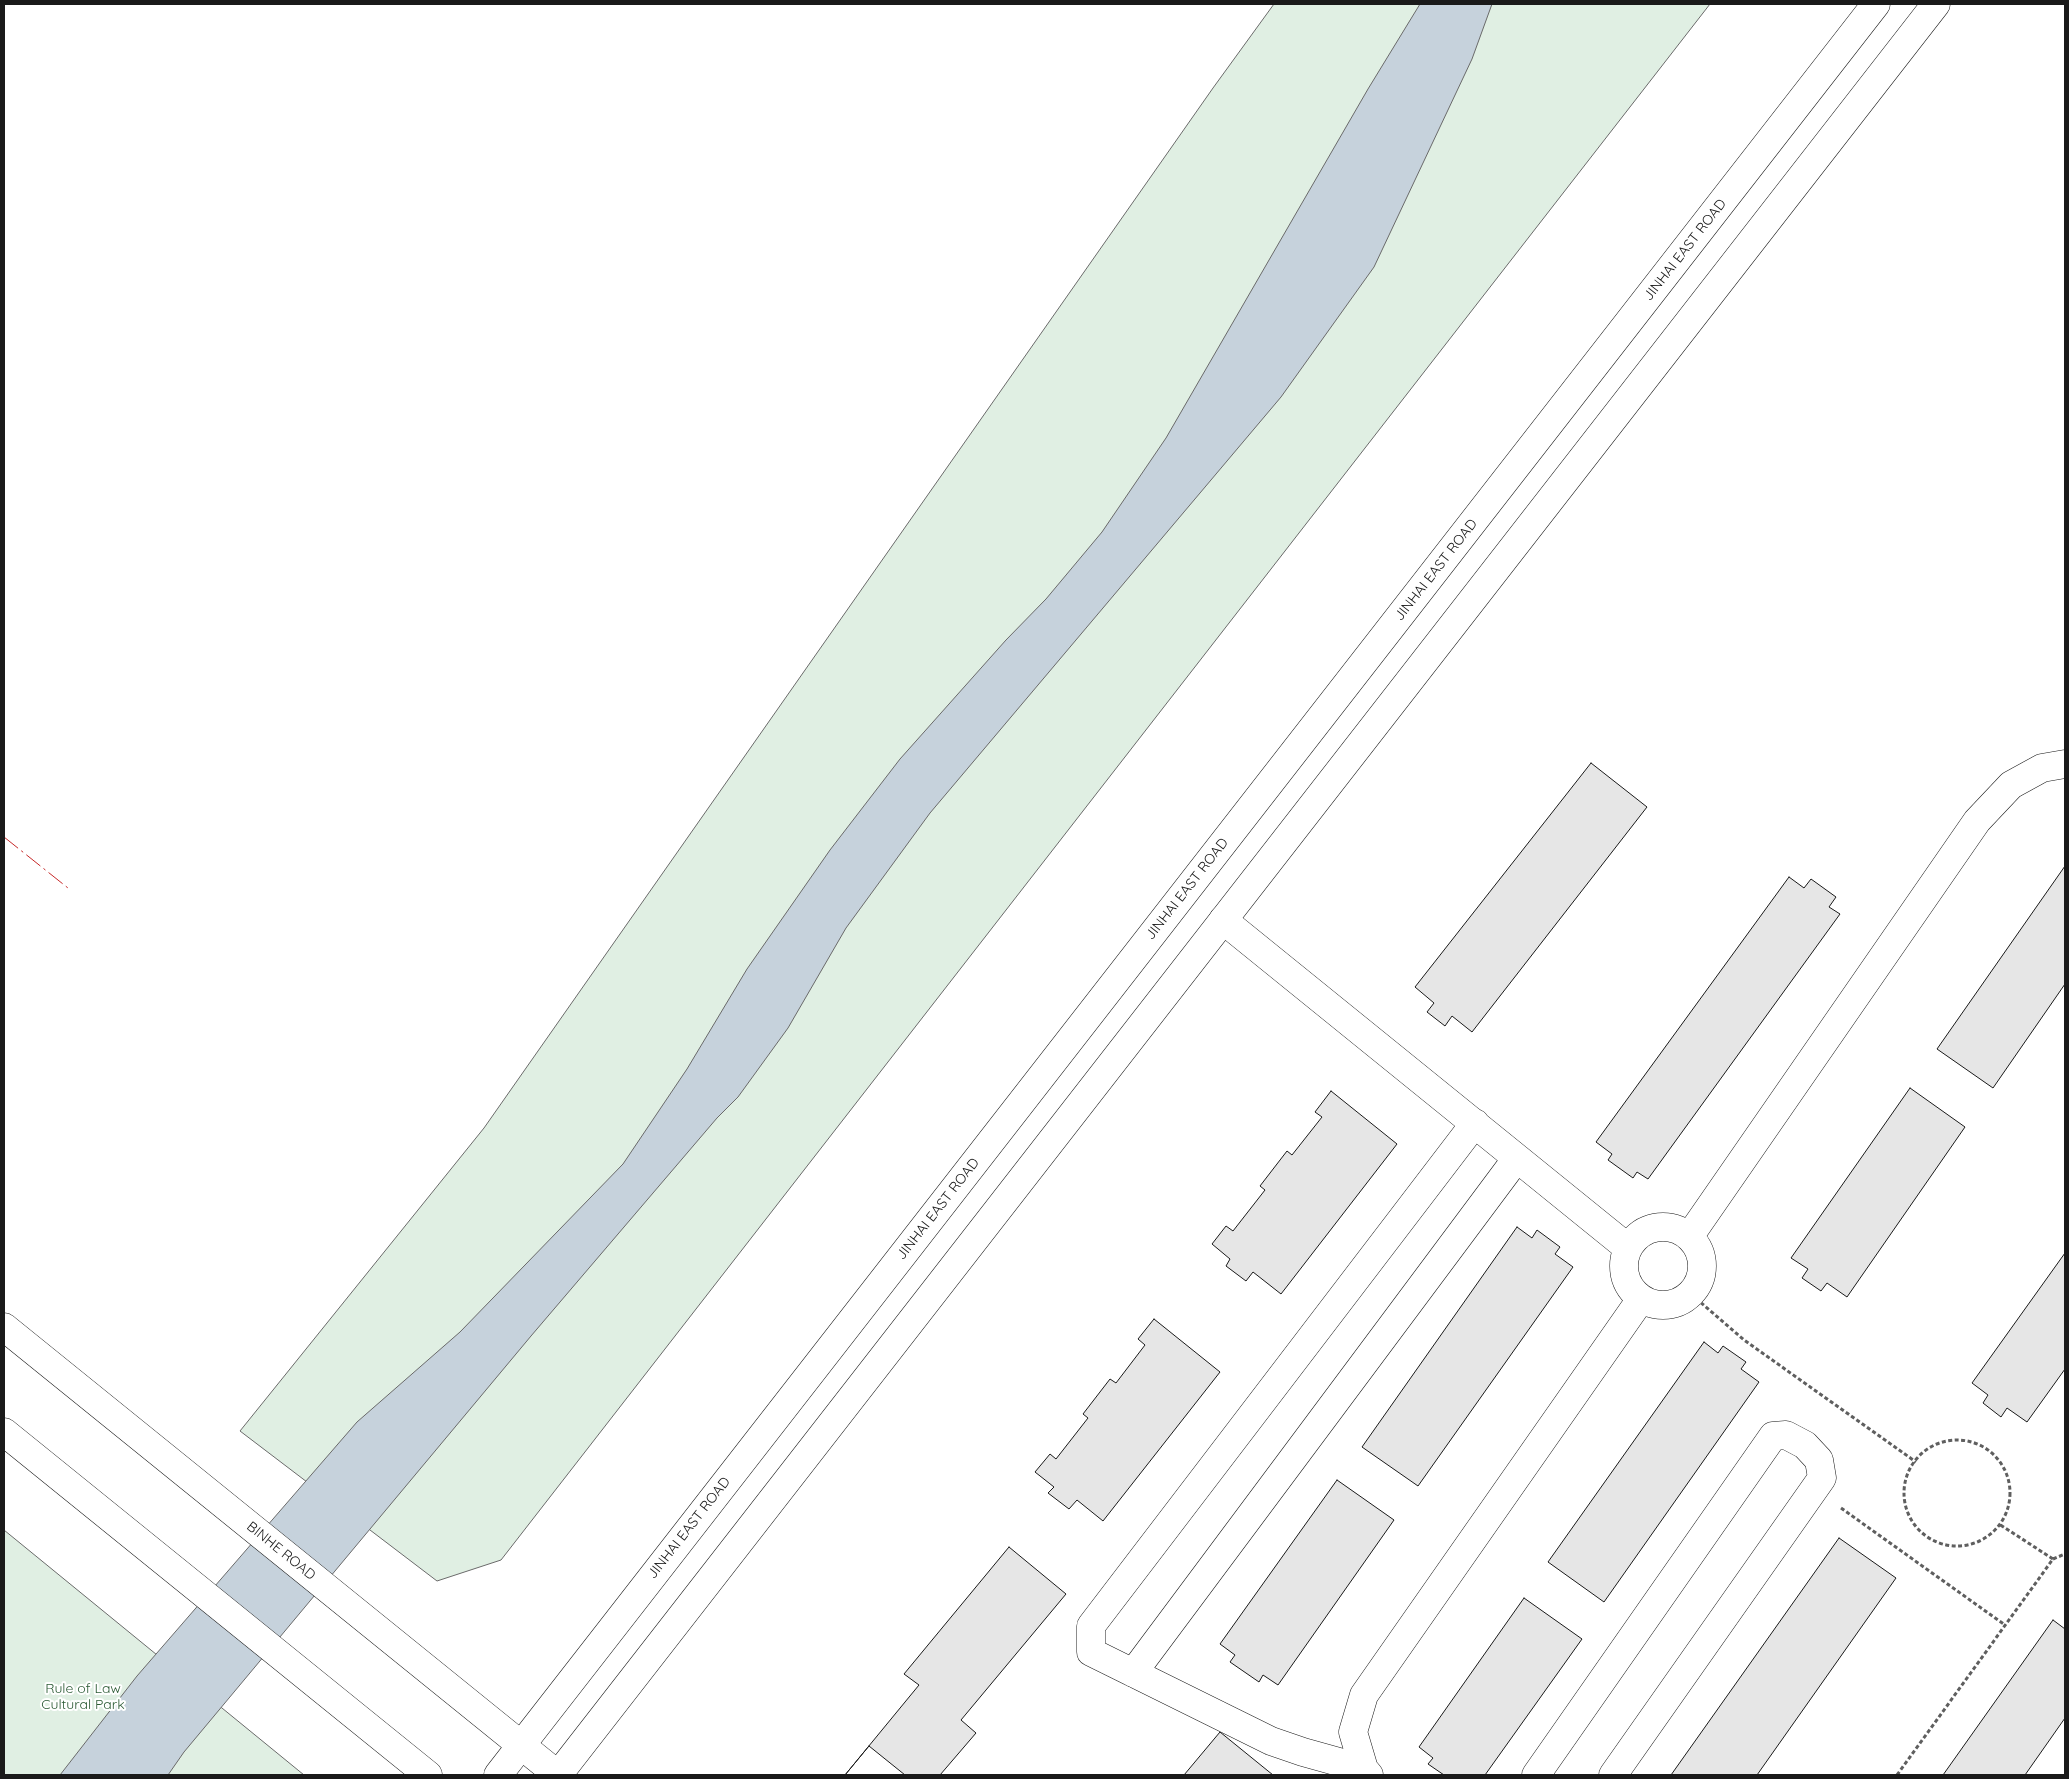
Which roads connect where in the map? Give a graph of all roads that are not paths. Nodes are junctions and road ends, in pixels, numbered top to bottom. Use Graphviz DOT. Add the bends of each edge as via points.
graph roads {
  1 [pos="1876,4"];
  2 [pos="1936,4"];
  3 [pos="2065,764"];
  4 [pos="1223,920"];
  5 [pos="1475,1124"];
  6 [pos="1517,1158"];
  7 [pos="1689,1238"];
  8 [pos="1628,1248"];
  9 [pos="1641,1298"];
  10 [pos="4,1327"];
  11 [pos="4,1432"];
  12 [pos="1132,1673"];
  13 [pos="521,1746"];
  14 [pos="1367,1772"];
  15 [pos="428,1775"];
  16 [pos="498,1775"];
  17 [pos="558,1775"];
  18 [pos="1536,1775"];
  19 [pos="1613,1775"];
  1 -- 13 [label="main road, JINHAI EAST ROAD"];
  2 -- 4 [label="main road"];
  3 -- 7 [label="main road" via="2042,768 2011,785 1977,820"];
  4 -- 5 [label="main road"];
  4 -- 17 [label="main road"];
  5 -- 6 [label="main road"];
  5 -- 12 [label="main road" via="1091,1626 1091,1652"];
  6 -- 8 [label="main road"];
  6 -- 12 [label="main road"];
  7 -- 8 [label="main road" via="1666,1227 1651,1229 1638,1236"];
  7 -- 9 [label="main road" via="1698,1247 1702,1263 1700,1280 1691,1294 1677,1303 1660,1306"];
  8 -- 9 [label="main road" via="1624,1262 1625,1277 1631,1290"];
  9 -- 14 [label="main road" via="1364,1695 1353,1732"];
  10 -- 13 [label="main road, BINHE ROAD"];
  11 -- 15 [label="main road"];
  12 -- 14 [label="main road" via="1271,1741"];
  13 -- 16 [label="main road, JINHAI EAST ROAD"];
  13 -- 17 [label="main road, BINHE ROAD"];
  18 -- 19 [label="main road" via="1773,1436 1786,1435 1805,1445 1819,1460 1822,1478"];
}
